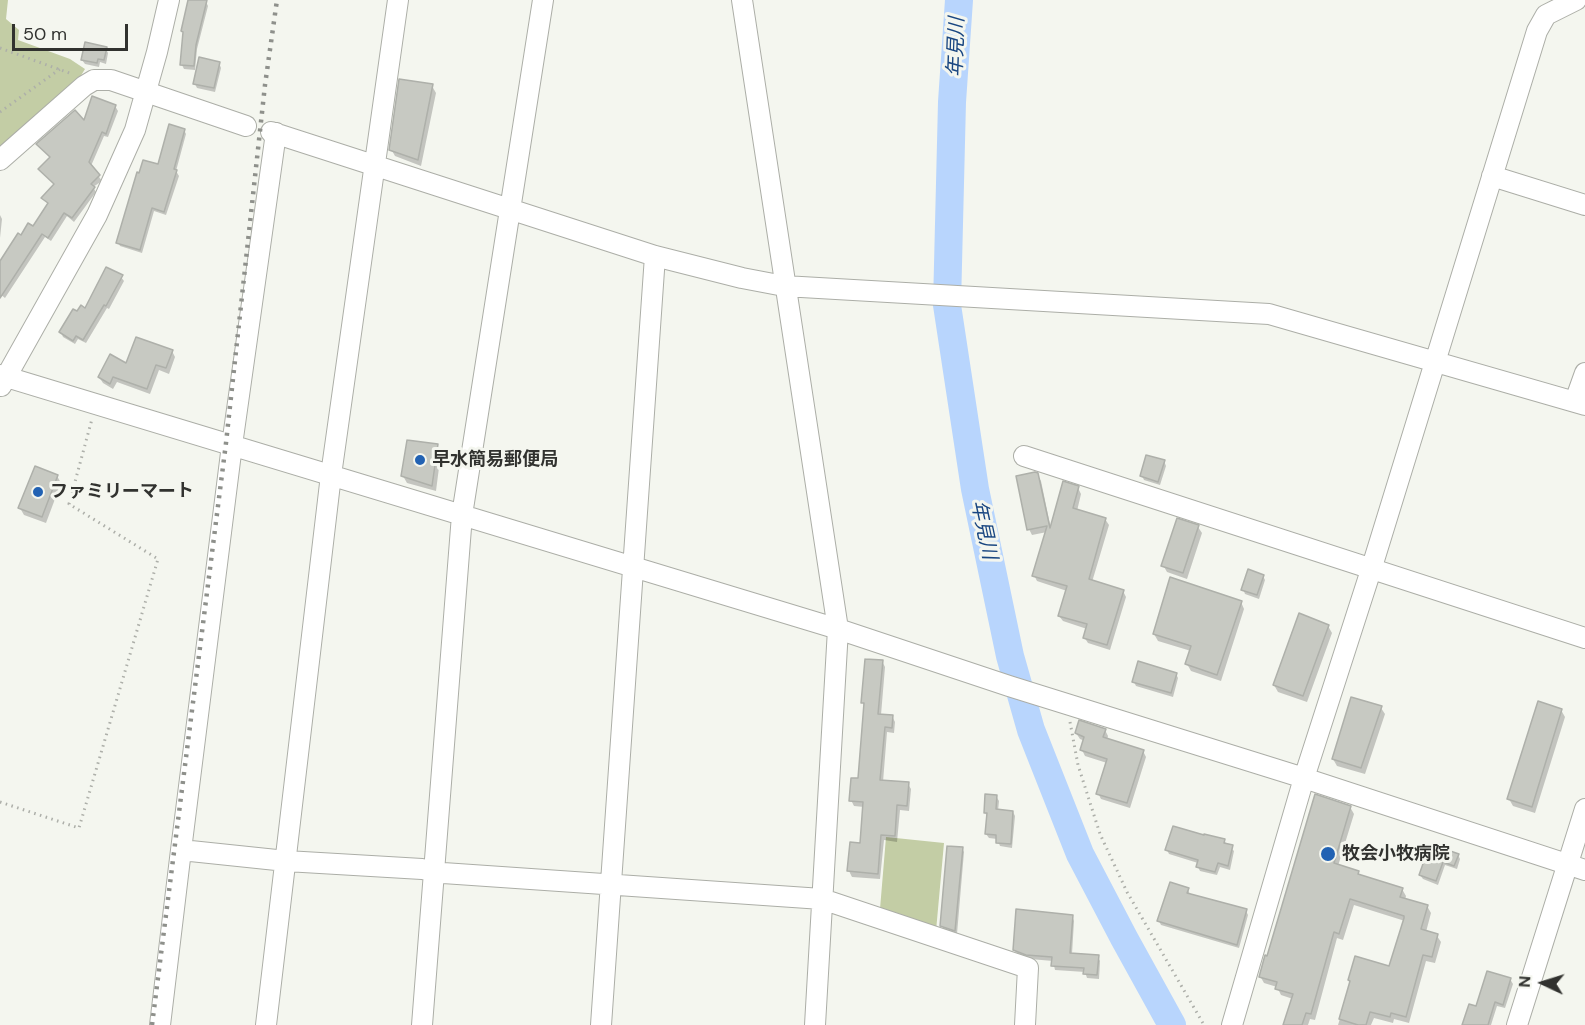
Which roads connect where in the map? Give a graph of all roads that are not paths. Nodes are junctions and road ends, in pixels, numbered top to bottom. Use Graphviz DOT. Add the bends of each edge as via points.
graph roads {
  1 [pos="169,0"];
  2 [pos="398,0"];
  3 [pos="543,0"];
  4 [pos="742,0"];
  5 [pos="1576,0"];
  6 [pos="146,91"];
  7 [pos="246,126"];
  8 [pos="0,160"];
  9 [pos="374,165"];
  10 [pos="1492,176"];
  11 [pos="1585,205"];
  12 [pos="510,209"];
  13 [pos="655,256"];
  14 [pos="784,286"];
  15 [pos="1435,360"];
  16 [pos="1585,373"];
  17 [pos="2,380"];
  18 [pos="1580,403"];
  19 [pos="232,445"];
  20 [pos="1024,456"];
  21 [pos="331,475"];
  22 [pos="462,515"];
  23 [pos="634,566"];
  24 [pos="1371,570"];
  25 [pos="838,629"];
  26 [pos="1585,638"];
  27 [pos="1304,778"];
  28 [pos="1585,809"];
  29 [pos="181,850"];
  30 [pos="285,861"];
  31 [pos="1577,868"];
  32 [pos="434,871"];
  33 [pos="611,885"];
  34 [pos="822,899"];
  35 [pos="160,1025"];
  36 [pos="266,1025"];
  37 [pos="422,1025"];
  38 [pos="601,1025"];
  39 [pos="815,1025"];
  40 [pos="1025,1025"];
  41 [pos="1232,1025"];
  42 [pos="1517,1025"];
  1 -- 6 [label="street"];
  2 -- 9 [label="street"];
  3 -- 12 [label="street"];
  4 -- 14 [label="street"];
  5 -- 10 [label="street" via="1546,15 1537,31"];
  6 -- 7 [label="street"];
  6 -- 8 [label="street" via="111,80 94,80"];
  6 -- 17 [label="street" via="135,130 96,215"];
  9 -- 12 [label="street"];
  9 -- 19 [label="street" via="273,132"];
  9 -- 21 [label="street"];
  10 -- 11 [label="street"];
  10 -- 15 [label="street"];
  12 -- 13 [label="street"];
  12 -- 22 [label="street"];
  13 -- 14 [label="street"];
  13 -- 23 [label="street"];
  14 -- 15 [label="street" via="1269,314"];
  14 -- 25 [label="street"];
  15 -- 18 [label="street"];
  15 -- 24 [label="street"];
  16 -- 18 [label="street"];
  17 -- 19 [label="street" via="97,403"];
  19 -- 21 [label="street"];
  19 -- 29 [label="street"];
  20 -- 24 [label="street"];
  21 -- 22 [label="street"];
  21 -- 30 [label="street"];
  22 -- 23 [label="street"];
  22 -- 32 [label="street"];
  23 -- 25 [label="street"];
  23 -- 33 [label="street"];
  24 -- 26 [label="street"];
  24 -- 27 [label="street"];
  25 -- 27 [label="street"];
  25 -- 34 [label="street"];
  27 -- 31 [label="street"];
  27 -- 41 [label="street"];
  28 -- 31 [label="street"];
  29 -- 30 [label="street"];
  29 -- 35 [label="street"];
  30 -- 32 [label="street"];
  30 -- 36 [label="street"];
  31 -- 42 [label="street"];
  32 -- 33 [label="street"];
  32 -- 37 [label="street"];
  33 -- 34 [label="street"];
  33 -- 38 [label="street"];
  34 -- 39 [label="street"];
  34 -- 40 [label="street" via="1028,968"];
}
